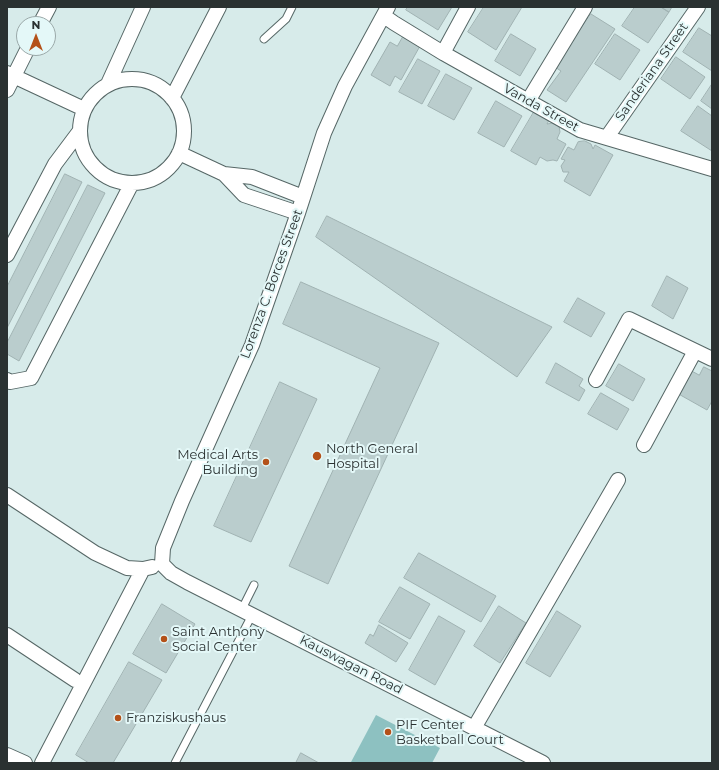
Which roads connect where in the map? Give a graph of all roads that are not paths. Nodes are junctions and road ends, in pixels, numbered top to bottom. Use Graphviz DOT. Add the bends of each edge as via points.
graph roads {
  1 [pos="49,7"];
  2 [pos="143,7"];
  3 [pos="220,7"];
  4 [pos="292,7"];
  5 [pos="468,7"];
  6 [pos="585,7"];
  7 [pos="698,7"];
  8 [pos="386,11"];
  9 [pos="44,16"];
  10 [pos="264,39"];
  11 [pos="443,53"];
  12 [pos="23,56"];
  13 [pos="11,74"];
  14 [pos="108,84"];
  15 [pos="7,90"];
  16 [pos="172,98"];
  17 [pos="528,101"];
  18 [pos="84,109"];
  19 [pos="79,132"];
  20 [pos="607,137"];
  21 [pos="179,153"];
  22 [pos="712,169"];
  23 [pos="224,174"];
  24 [pos="132,183"];
  25 [pos="303,197"];
  26 [pos="298,214"];
  27 [pos="7,255"];
  28 [pos="695,351"];
  29 [pos="712,359"];
  30 [pos="7,380"];
  31 [pos="596,380"];
  32 [pos="644,445"];
  33 [pos="618,480"];
  34 [pos="7,494"];
  35 [pos="162,564"];
  36 [pos="144,569"];
  37 [pos="254,585"];
  38 [pos="247,612"];
  39 [pos="7,635"];
  40 [pos="75,680"];
  41 [pos="474,728"];
  42 [pos="7,755"];
  43 [pos="540,762"];
  44 [pos="25,763"];
  45 [pos="42,763"];
  46 [pos="174,763"];
  1 -- 9 [label="street"];
  2 -- 14 [label="street"];
  3 -- 16 [label="street"];
  4 -- 10 [label="lane" via="286,19"];
  5 -- 11 [label="street"];
  6 -- 17 [label="street"];
  7 -- 20 [label="street, Sanderiana Street"];
  8 -- 11 [label="street, Vanda Street" via="394,23"];
  8 -- 25 [label="street, Lorenza C. Borces Street" via="345,86 324,133"];
  11 -- 17 [label="street, Vanda Street"];
  12 -- 13 [label="street"];
  13 -- 15 [label="street"];
  13 -- 18 [label="street"];
  14 -- 16 [label="street" via="119,80 143,80 164,90"];
  14 -- 18 [label="street" via="98,90"];
  16 -- 21 [label="street" via="183,119 183,142"];
  17 -- 20 [label="street, Vanda Street" via="580,130"];
  18 -- 19 [label="street"];
  19 -- 24 [label="street" via="85,154 99,172 115,180"];
  19 -- 27 [label="street" via="55,164"];
  20 -- 22 [label="street, Vanda Street"];
  21 -- 23 [label="street"];
  21 -- 24 [label="street" via="169,167 155,178"];
  23 -- 25 [label="street" via="252,177"];
  23 -- 26 [label="street" via="244,195"];
  24 -- 30 [label="street" via="31,378 10,382"];
  25 -- 26 [label="street, Lorenza C. Borces Street"];
  26 -- 35 [label="street, Lorenza C. Borces Street" via="252,345 163,548"];
  28 -- 29 [label="street"];
  28 -- 31 [label="street" via="630,319"];
  28 -- 32 [label="street"];
  33 -- 41 [label="street"];
  34 -- 36 [label="street" via="95,553 128,568"];
  35 -- 36 [label="street"];
  35 -- 38 [label="street, Kauswagan Road" via="171,573"];
  36 -- 45 [label="street"];
  37 -- 38 [label="lane"];
  38 -- 41 [label="street, Kauswagan Road"];
  38 -- 46 [label="lane"];
  39 -- 40 [label="street"];
  41 -- 43 [label="street, Kauswagan Road"];
  42 -- 44 [label="street"];
}
